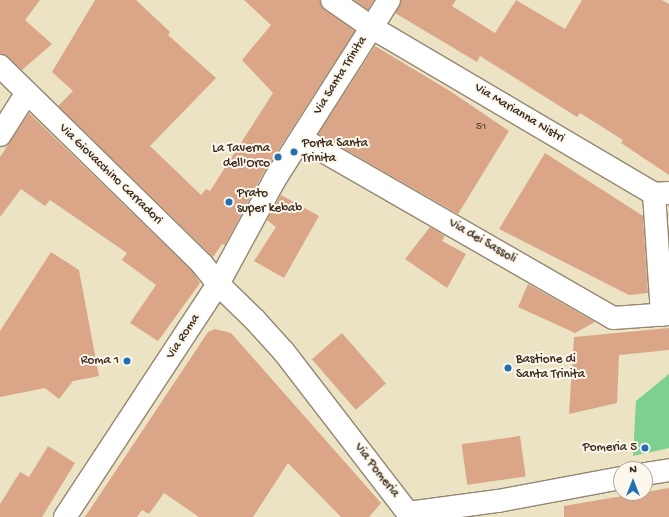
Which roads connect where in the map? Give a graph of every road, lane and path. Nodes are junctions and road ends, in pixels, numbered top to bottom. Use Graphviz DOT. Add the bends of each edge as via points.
graph roads {
  1 [pos="332,0"];
  2 [pos="389,0"];
  3 [pos="371,27"];
  4 [pos="0,66"];
  5 [pos="26,94"];
  6 [pos="0,134"];
  7 [pos="298,145"];
  8 [pos="662,194"];
  9 [pos="218,284"];
  10 [pos="666,314"];
  11 [pos="669,470"];
  12 [pos="653,473"];
  13 [pos="613,479"];
  14 [pos="410,515"];
  15 [pos="65,517"];
  1 -- 3 [label="street, Via Marianna Nistri"];
  2 -- 3 [label="street, Via Santa Trinita"];
  3 -- 7 [label="street, Via Santa Trinita"];
  3 -- 8 [label="street, Via Marianna Nistri"];
  4 -- 5 [label="street, Via Giovacchino Carradori"];
  5 -- 6 [label="street"];
  5 -- 9 [label="street, Via Giovacchino Carradori" via="202,264"];
  7 -- 9 [label="street, Via Roma" via="275,180"];
  7 -- 10 [label="street, Via dei Sassoli" via="613,318"];
  8 -- 10 [label="street"];
  9 -- 14 [label="street, Via Pomeria" via="284,352"];
  9 -- 15 [label="street, Via Roma"];
  11 -- 12 [label="street"];
  13 -- 14 [label="street, Via Pomeria"];
}
